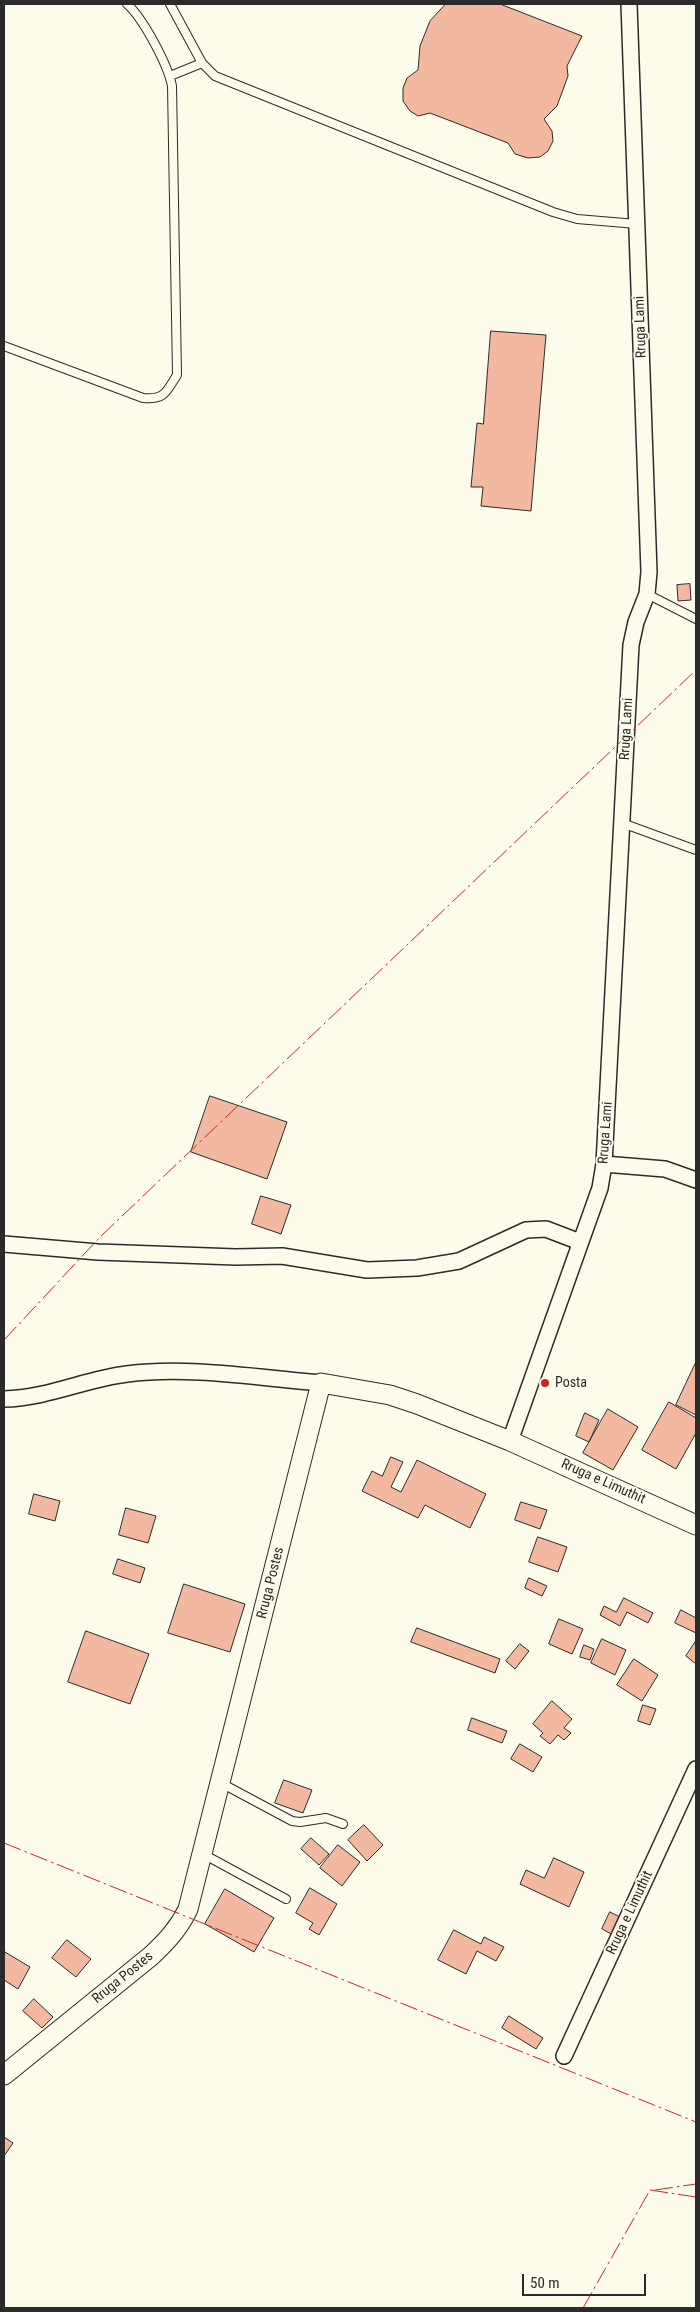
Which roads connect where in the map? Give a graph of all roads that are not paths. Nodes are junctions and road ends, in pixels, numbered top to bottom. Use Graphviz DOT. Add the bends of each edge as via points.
graph roads {
  1 [pos="129,4"];
  2 [pos="170,4"];
  3 [pos="629,4"];
  4 [pos="202,63"];
  5 [pos="170,76"];
  6 [pos="637,224"];
  7 [pos="4,346"];
  8 [pos="646,599"];
  9 [pos="696,619"];
  10 [pos="622,823"];
  11 [pos="696,850"];
  12 [pos="604,1164"];
  13 [pos="696,1180"];
  14 [pos="580,1242"];
  15 [pos="4,1244"];
  16 [pos="320,1384"];
  17 [pos="4,1398"];
  18 [pos="510,1441"];
  19 [pos="696,1525"];
  20 [pos="696,1769"];
  21 [pos="221,1783"];
  22 [pos="344,1824"];
  23 [pos="203,1854"];
  24 [pos="286,1898"];
  25 [pos="564,2056"];
  26 [pos="4,2075"];
  1 -- 5 [label="lane"];
  2 -- 4 [label="lane"];
  3 -- 6 [label="street, Rruga Lami"];
  4 -- 5 [label="lane"];
  4 -- 6 [label="lane" via="214,76 553,212 577,219"];
  5 -- 7 [label="lane" via="177,375 165,395 155,399 143,398"];
  6 -- 8 [label="street, Rruga Lami" via="649,544"];
  8 -- 9 [label="lane"];
  8 -- 10 [label="street, Rruga Lami" via="631,645"];
  10 -- 11 [label="lane"];
  10 -- 12 [label="street, Rruga Lami"];
  12 -- 13 [label="street" via="665,1169"];
  12 -- 14 [label="street, Rruga Lami" via="600,1188"];
  14 -- 15 [label="street" via="546,1229 526,1230 459,1261 417,1268 367,1270 282,1256 98,1252"];
  14 -- 18 [label="street, Rruga Lami"];
  16 -- 17 [label="street" via="232,1375 126,1374 51,1393"];
  16 -- 18 [label="street, Rruga e Limuthit" via="390,1395"];
  16 -- 21 [label="street, Rruga Postes"];
  18 -- 19 [label="street, Rruga e Limuthit"];
  20 -- 25 [label="street, Rruga e Limuthit"];
  21 -- 22 [label="lane" via="292,1821 326,1818"];
  21 -- 23 [label="street, Rruga Postes"];
  23 -- 24 [label="lane"];
  23 -- 26 [label="street, Rruga Postes" via="188,1909 182,1923 168,1940"];
}
